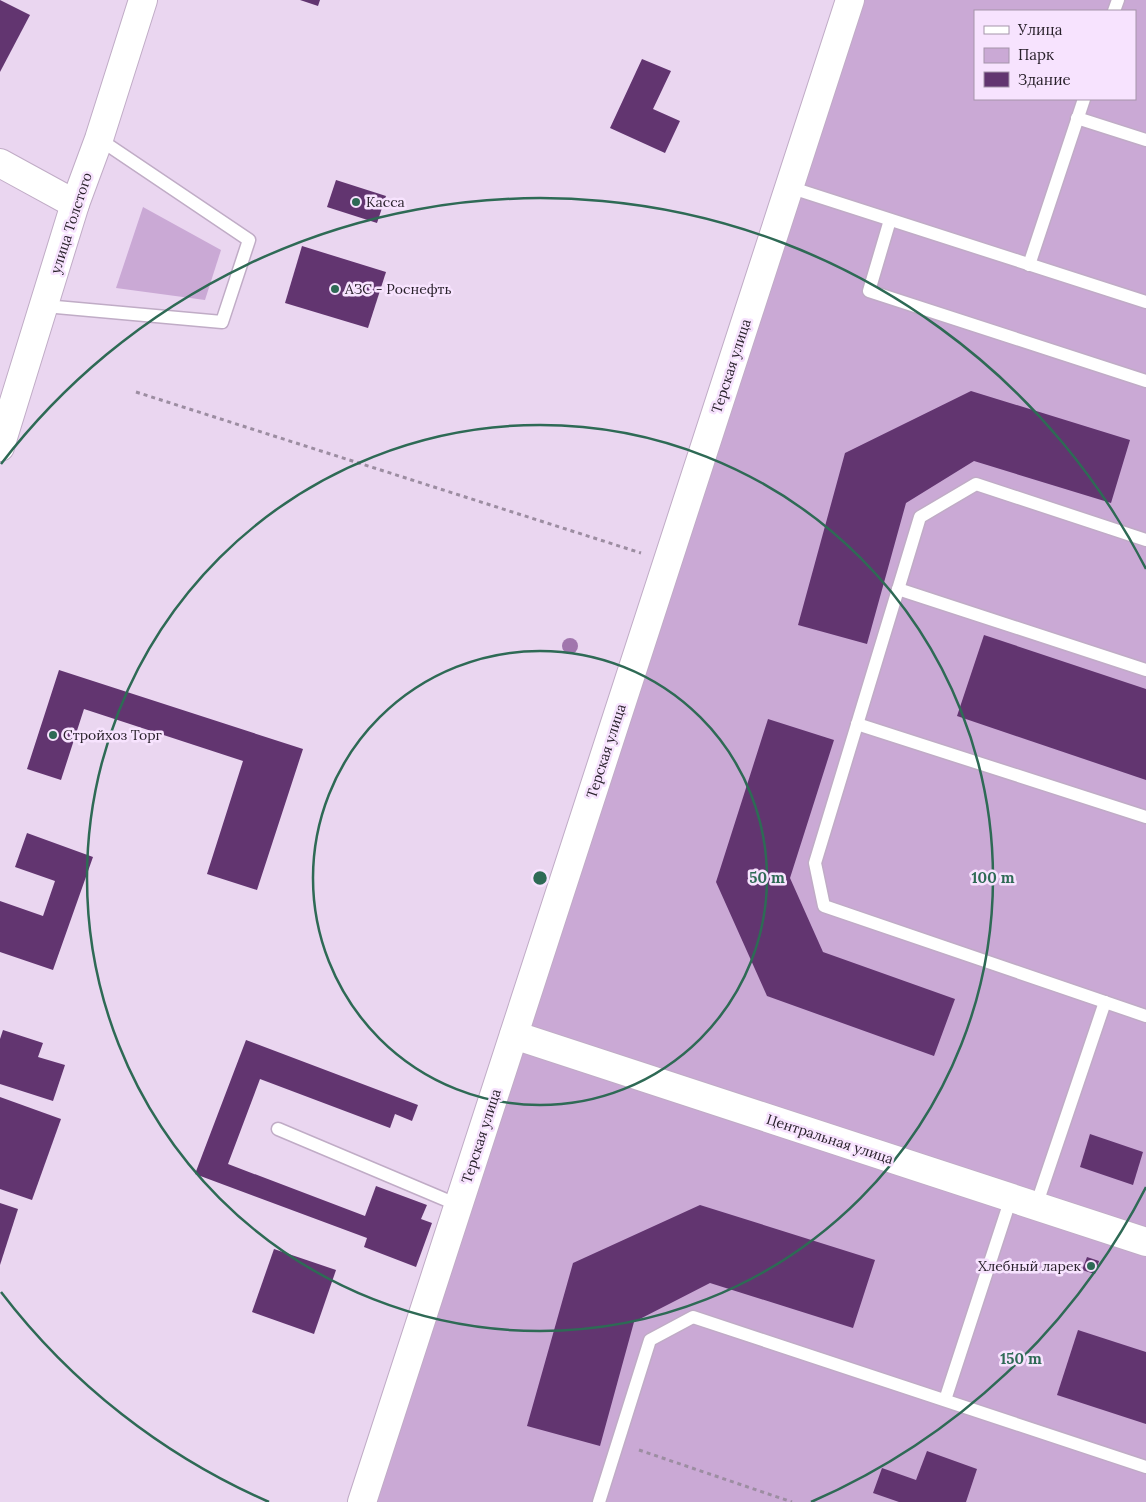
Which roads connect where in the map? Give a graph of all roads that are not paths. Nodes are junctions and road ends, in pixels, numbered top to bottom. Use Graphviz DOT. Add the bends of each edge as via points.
graph roads {
  1 [pos="143,0"];
  2 [pos="850,0"];
  3 [pos="1084,100"];
  4 [pos="1077,118"];
  5 [pos="99,139"];
  6 [pos="1146,140"];
  7 [pos="0,163"];
  8 [pos="789,187"];
  9 [pos="76,204"];
  10 [pos="890,220"];
  11 [pos="1029,264"];
  12 [pos="1146,302"];
  13 [pos="45,306"];
  14 [pos="1146,381"];
  15 [pos="0,447"];
  16 [pos="1146,540"];
  17 [pos="898,589"];
  18 [pos="1146,670"];
  19 [pos="857,724"];
  20 [pos="1146,817"];
  21 [pos="1105,1002"];
  22 [pos="1146,1016"];
  23 [pos="514,1035"];
  24 [pos="278,1129"];
  25 [pos="1024,1202"];
  26 [pos="458,1205"];
  27 [pos="1146,1242"];
  28 [pos="944,1400"];
  29 [pos="1146,1467"];
  30 [pos="362,1502"];
  31 [pos="599,1502"];
  1 -- 5 [label="street, улица Толстого"];
  2 -- 8 [label="street, Терская улица"];
  3 -- 4 [label="lane"];
  4 -- 6 [label="lane"];
  4 -- 11 [label="lane"];
  5 -- 9 [label="street, улица Толстого"];
  5 -- 13 [label="lane" via="249,240 222,322"];
  7 -- 9 [label="street"];
  8 -- 10 [label="lane"];
  8 -- 23 [label="street, Терская улица"];
  9 -- 13 [label="street, улица Толстого"];
  10 -- 11 [label="lane"];
  10 -- 14 [label="lane" via="869,290"];
  11 -- 12 [label="lane"];
  13 -- 15 [label="street, улица Толстого"];
  16 -- 17 [label="lane" via="976,484 920,517"];
  17 -- 18 [label="lane"];
  17 -- 19 [label="lane"];
  19 -- 20 [label="lane"];
  19 -- 21 [label="lane" via="815,863 824,906"];
  21 -- 22 [label="lane"];
  21 -- 25 [label="lane"];
  23 -- 25 [label="street, Центральная улица"];
  23 -- 26 [label="street, Терская улица"];
  24 -- 26 [label="lane"];
  25 -- 27 [label="street, Центральная улица"];
  25 -- 28 [label="lane"];
  26 -- 30 [label="street, Терская улица"];
  28 -- 29 [label="lane"];
  28 -- 31 [label="lane" via="693,1317 650,1340"];
}
